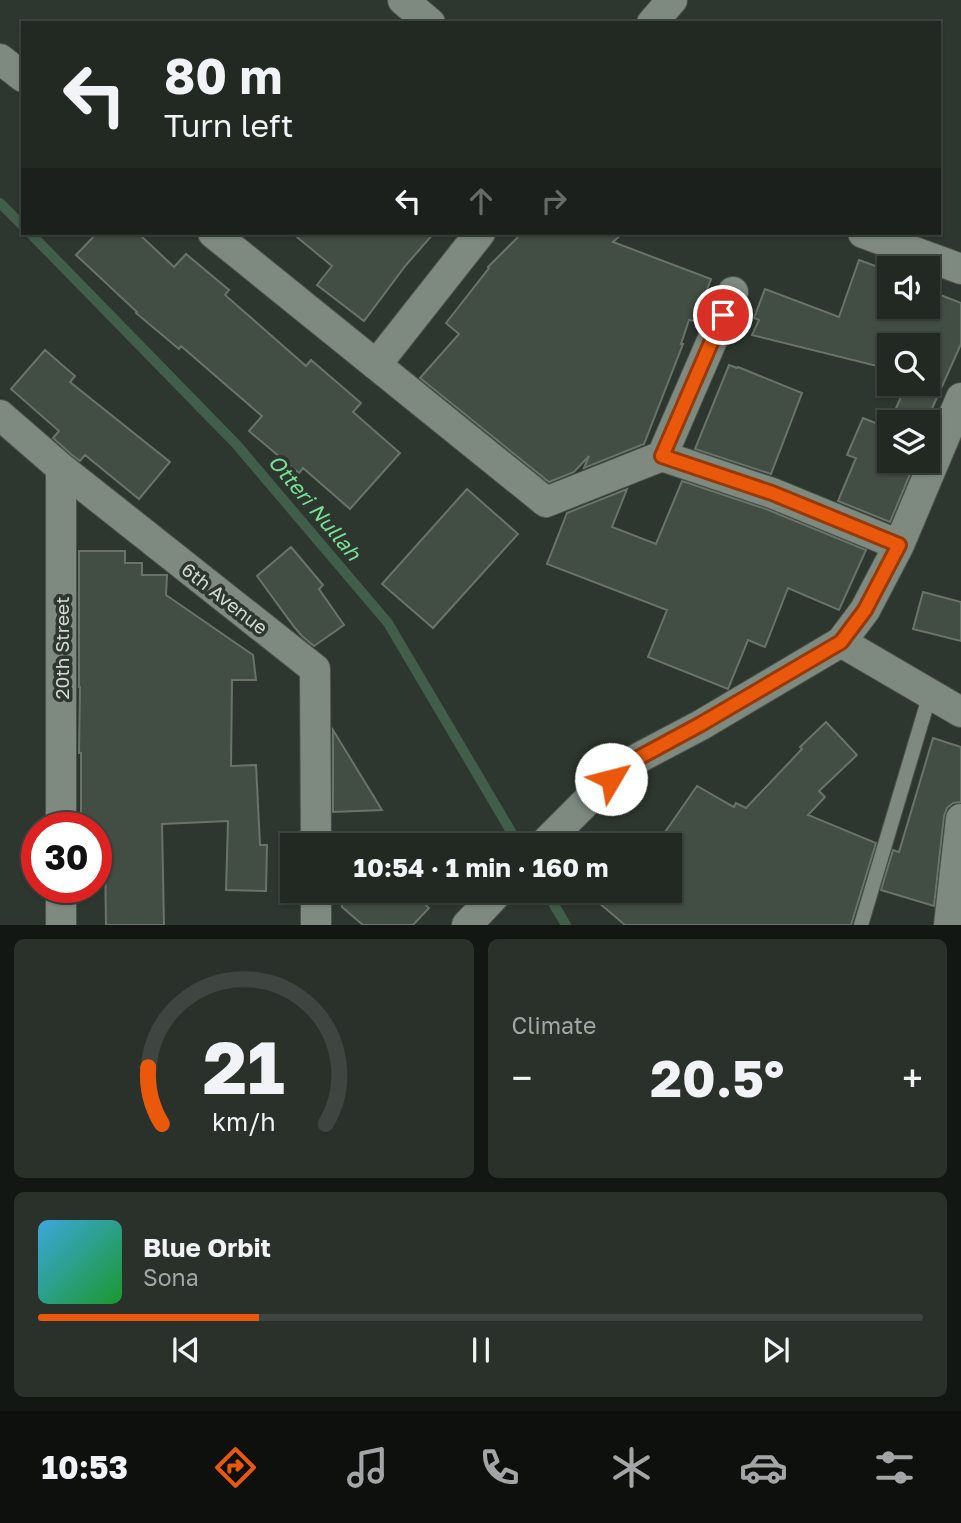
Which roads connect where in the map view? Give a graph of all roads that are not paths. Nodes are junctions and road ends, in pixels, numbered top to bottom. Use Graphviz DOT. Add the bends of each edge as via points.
graph roads {
  1 [pos="403,0"];
  2 [pos="671,0"];
  3 [pos="428,21"];
  4 [pos="654,21"];
  5 [pos="0,59"];
  6 [pos="21,75"];
  7 [pos="216,235"];
  8 [pos="478,235"];
  9 [pos="868,235"];
  10 [pos="961,269"];
  11 [pos="733,292"];
  12 [pos="376,365"];
  13 [pos="961,398"];
  14 [pos="0,415"];
  15 [pos="662,456"];
  16 [pos="61,468"];
  17 [pos="899,545"];
  18 [pos="841,642"];
  19 [pos="930,694"];
  20 [pos="961,712"];
  21 [pos="61,812"];
  22 [pos="961,819"];
  23 [pos="316,833"];
  24 [pos="555,833"];
  25 [pos="61,903"];
  26 [pos="316,903"];
  27 [pos="487,903"];
  28 [pos="470,921"];
  29 [pos="61,925"];
  30 [pos="316,925"];
  31 [pos="861,925"];
  32 [pos="949,925"];
  1 -- 3 [label="street"];
  2 -- 4 [label="street"];
  5 -- 6 [label="street"];
  7 -- 12 [label="street"];
  8 -- 12 [label="street"];
  9 -- 10 [label="street"];
  11 -- 15 [label="street"];
  12 -- 15 [label="street" via="546,502"];
  13 -- 17 [label="street"];
  14 -- 16 [label="street, 6th Avenue"];
  15 -- 17 [label="street" via="772,493"];
  16 -- 21 [label="street, 20th Street"];
  16 -- 23 [label="street, 6th Avenue" via="315,669"];
  17 -- 18 [label="street" via="865,610"];
  18 -- 19 [label="street"];
  18 -- 24 [label="street" via="629,763"];
  19 -- 20 [label="street"];
  19 -- 31 [label="lane"];
  22 -- 32 [label="street"];
  25 -- 29 [label="street"];
  26 -- 30 [label="street"];
  27 -- 28 [label="street"];
}
